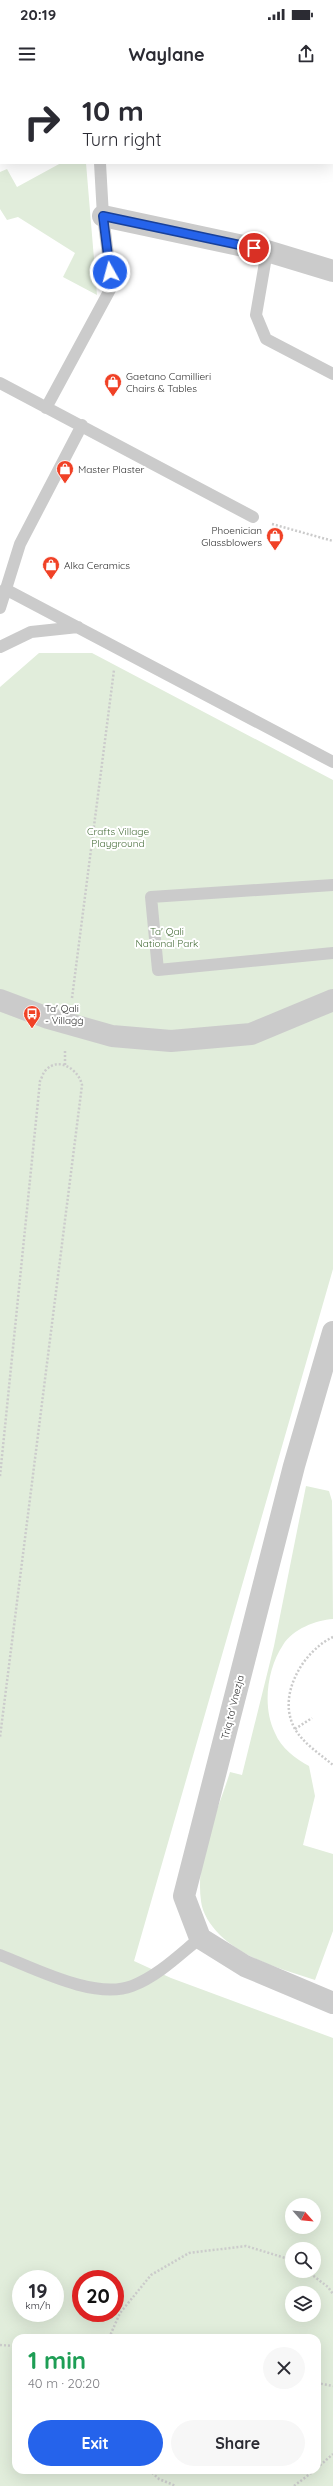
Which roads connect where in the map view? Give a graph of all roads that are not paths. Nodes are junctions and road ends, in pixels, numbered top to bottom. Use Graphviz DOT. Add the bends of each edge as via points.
graph roads {
  1 [pos="100,164"];
  2 [pos="103,216"];
  3 [pos="267,251"];
  4 [pos="333,271"];
  5 [pos="333,374"];
  6 [pos="0,383"];
  7 [pos="46,408"];
  8 [pos="82,425"];
  9 [pos="252,517"];
  10 [pos="6,589"];
  11 [pos="0,608"];
  12 [pos="78,627"];
  13 [pos="0,647"];
  14 [pos="333,762"];
  15 [pos="333,886"];
  16 [pos="333,953"];
  17 [pos="0,1000"];
  18 [pos="333,1000"];
  19 [pos="333,1332"];
  20 [pos="200,1938"];
  21 [pos="0,1955"];
  22 [pos="333,2003"];
  1 -- 2 [label="lane"];
  2 -- 3 [label="street"];
  2 -- 7 [label="lane" via="112,286"];
  3 -- 4 [label="street"];
  3 -- 5 [label="lane" via="256,315 266,339"];
  6 -- 7 [label="lane"];
  7 -- 8 [label="lane"];
  8 -- 9 [label="lane"];
  8 -- 10 [label="lane" via="20,544"];
  10 -- 11 [label="lane"];
  10 -- 12 [label="lane"];
  12 -- 13 [label="lane" via="31,632"];
  12 -- 14 [label="lane"];
  15 -- 16 [label="lane" via="151,898 158,970"];
  17 -- 18 [label="street" via="48,1018 112,1036 171,1041 251,1034"];
  19 -- 20 [label="street, Triq ta' Vnezja" via="294,1466 184,1896"];
  20 -- 21 [label="lane" via="160,1971 131,1986 103,1991 68,1981"];
  20 -- 22 [label="street" via="244,1966"];
}
